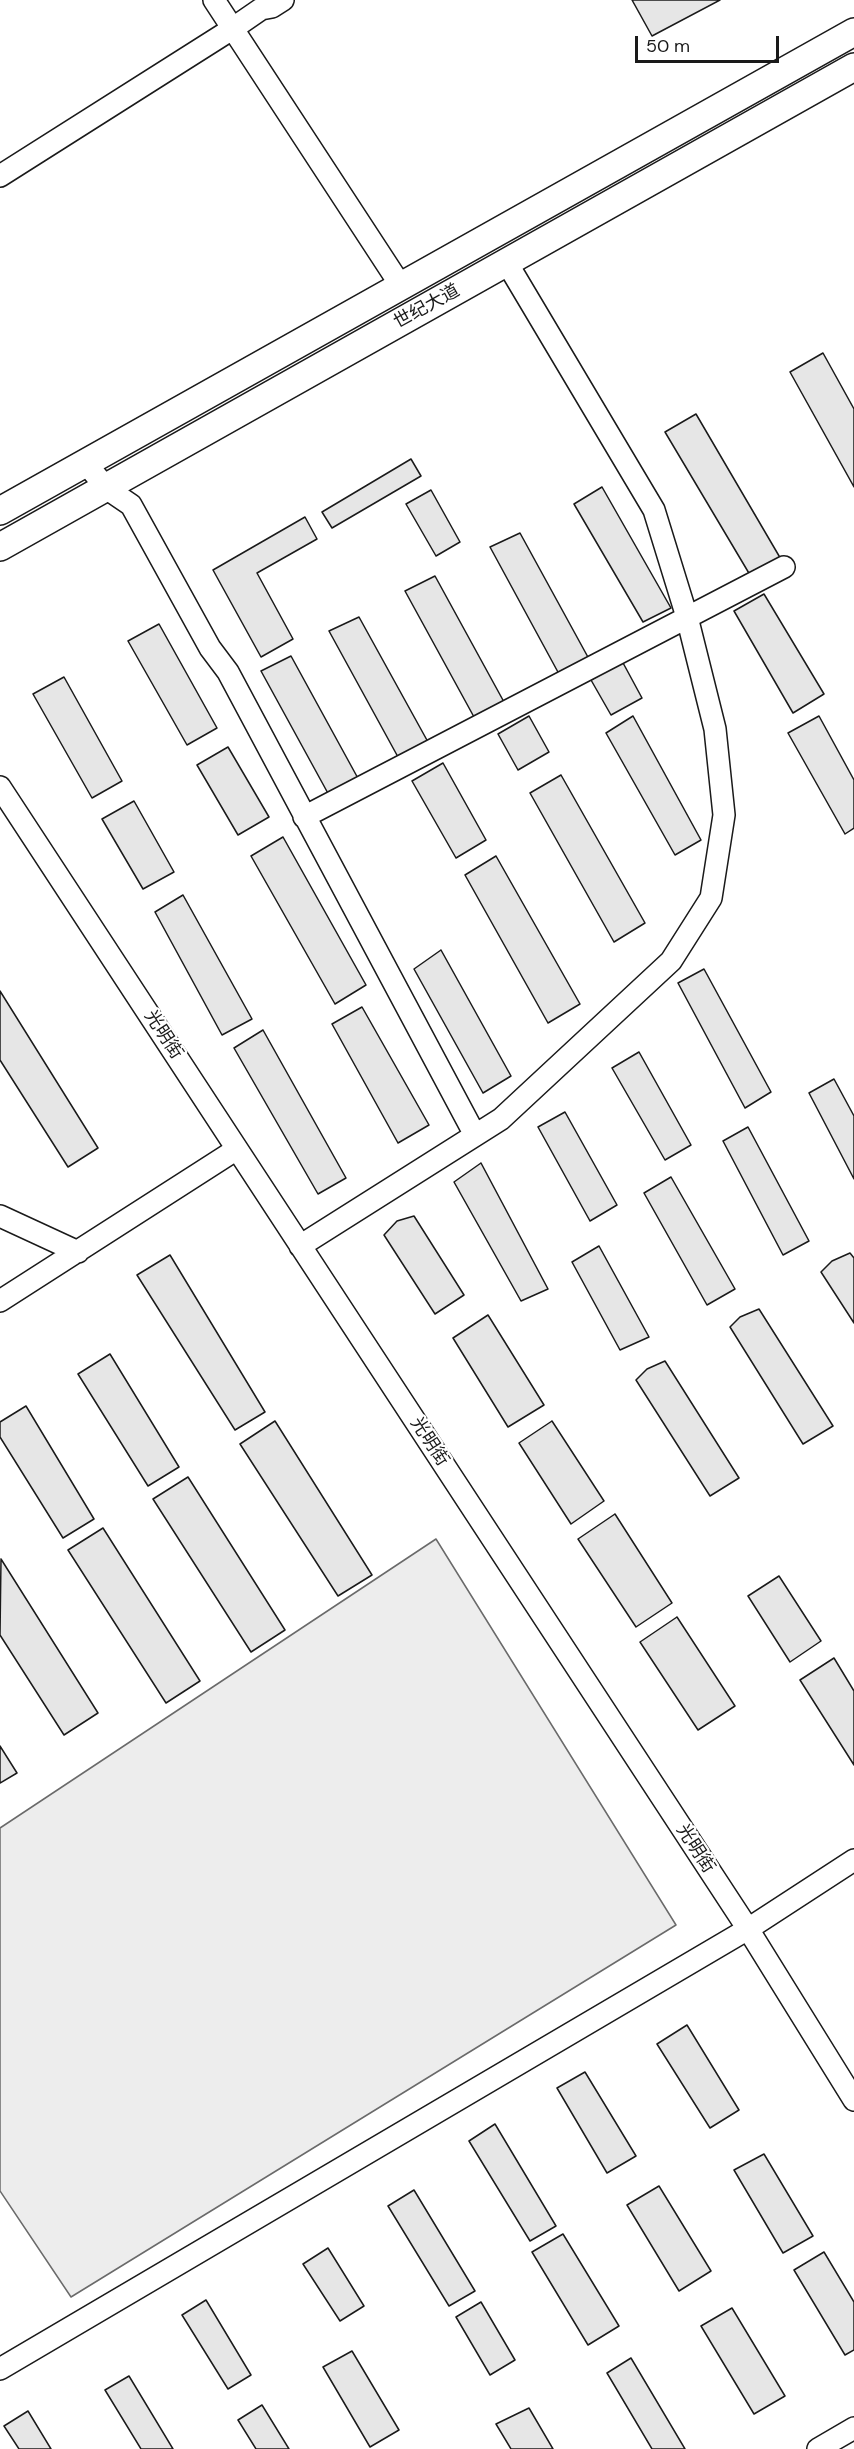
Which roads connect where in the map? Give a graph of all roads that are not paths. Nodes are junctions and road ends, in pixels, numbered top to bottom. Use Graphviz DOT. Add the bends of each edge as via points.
graph roads {
  1 [pos="214,0"];
  2 [pos="283,0"];
  3 [pos="232,29"];
  4 [pos="854,32"];
  5 [pos="854,67"];
  6 [pos="0,176"];
  7 [pos="507,262"];
  8 [pos="401,286"];
  9 [pos="86,463"];
  10 [pos="106,488"];
  11 [pos="0,511"];
  12 [pos="0,547"];
  13 [pos="784,567"];
  14 [pos="687,617"];
  15 [pos="0,787"];
  16 [pos="304,817"];
  17 [pos="475,1136"];
  18 [pos="237,1149"];
  19 [pos="0,1216"];
  20 [pos="300,1246"];
  21 [pos="78,1252"];
  22 [pos="0,1301"];
  23 [pos="854,1860"];
  24 [pos="748,1929"];
  25 [pos="854,2100"];
  26 [pos="0,2370"];
  27 [pos="854,2428"];
  28 [pos="818,2449"];
  1 -- 3 [label="street"];
  2 -- 3 [label="street" via="272,8 261,9"];
  3 -- 6 [label="street"];
  3 -- 8 [label="street"];
  4 -- 8 [label="main road, 世纪大道"];
  5 -- 7 [label="main road, 世纪大道"];
  7 -- 10 [label="main road, 世纪大道"];
  7 -- 14 [label="street" via="654,510"];
  8 -- 9 [label="main road, 世纪大道"];
  9 -- 10 [label="street"];
  9 -- 11 [label="main road, 世纪大道"];
  10 -- 12 [label="main road, 世纪大道"];
  10 -- 16 [label="street" via="131,505 210,648 228,672"];
  13 -- 14 [label="street"];
  14 -- 16 [label="street"];
  14 -- 17 [label="street" via="715,729 724,815 711,898 671,961 501,1119"];
  15 -- 18 [label="street, 光明街"];
  16 -- 17 [label="street"];
  17 -- 20 [label="street"];
  18 -- 20 [label="street, 光明街"];
  18 -- 21 [label="street"];
  19 -- 21 [label="street"];
  20 -- 24 [label="street, 光明街"];
  21 -- 22 [label="street"];
  23 -- 24 [label="street"];
  24 -- 25 [label="street, 光明街"];
  24 -- 26 [label="street"];
  27 -- 28 [label="street"];
}
